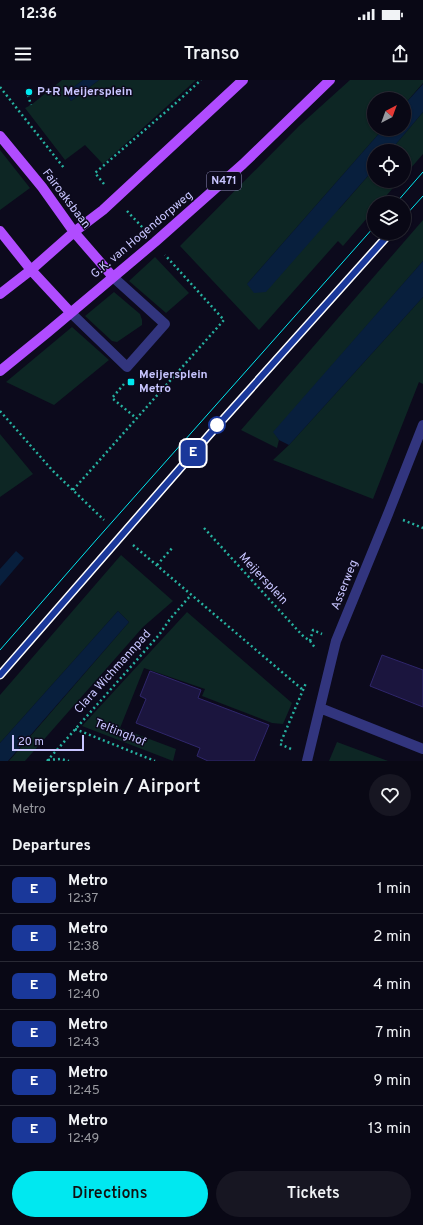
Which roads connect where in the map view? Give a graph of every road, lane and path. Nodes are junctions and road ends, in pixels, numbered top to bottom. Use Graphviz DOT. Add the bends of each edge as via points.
graph roads {
  1 [pos="243,80"];
  2 [pos="330,80"];
  3 [pos="0,87"];
  4 [pos="28,96"];
  5 [pos="31,104"];
  6 [pos="0,136"];
  7 [pos="64,168"];
  8 [pos="0,231"];
  9 [pos="74,232"];
  10 [pos="31,270"];
  11 [pos="113,277"];
  12 [pos="0,294"];
  13 [pos="70,312"];
  14 [pos="0,371"];
  15 [pos="128,379"];
  16 [pos="0,411"];
  17 [pos="136,418"];
  18 [pos="423,425"];
  19 [pos="102,455"];
  20 [pos="73,490"];
  21 [pos="104,520"];
  22 [pos="204,528"];
  23 [pos="134,545"];
  24 [pos="173,547"];
  25 [pos="157,565"];
  26 [pos="191,594"];
  27 [pos="314,656"];
  28 [pos="308,678"];
  29 [pos="303,690"];
  30 [pos="320,708"];
  31 [pos="75,729"];
  32 [pos="423,749"];
  33 [pos="308,759"];
  34 [pos="47,761"];
  35 [pos="69,761"];
  36 [pos="155,761"];
  1 -- 9 [label="main road" via="103,210"];
  2 -- 11 [label="main road, G.K. van Hogendorpweg / N471" via="243,164"];
  3 -- 7 [label="path"];
  4 -- 5 [label="path"];
  6 -- 9 [label="main road, Fairoaksbaan" via="42,187"];
  8 -- 10 [label="main road"];
  9 -- 10 [label="main road"];
  9 -- 11 [label="main road, Fairoaksbaan"];
  10 -- 12 [label="main road"];
  10 -- 13 [label="main road"];
  11 -- 13 [label="main road, G.K. van Hogendorpweg / N471"];
  11 -- 13 [label="street" via="165,324 127,366"];
  13 -- 14 [label="main road, G.K. van Hogendorpweg / N471"];
  15 -- 17 [label="path" via="112,398"];
  16 -- 20 [label="path"];
  18 -- 30 [label="street, Asserweg" via="336,641"];
  19 -- 20 [label="path"];
  20 -- 21 [label="path"];
  22 -- 27 [label="path, Meijersplein" via="310,641 316,648"];
  23 -- 25 [label="path"];
  24 -- 25 [label="path"];
  25 -- 26 [label="path"];
  26 -- 29 [label="path"];
  26 -- 31 [label="path, Clara Wichmannpad" via="159,635"];
  28 -- 29 [label="path"];
  29 -- 30 [label="path"];
  29 -- 33 [label="path" via="280,744"];
  30 -- 32 [label="street"];
  30 -- 33 [label="street, Asserweg"];
  31 -- 34 [label="path, Clara Wichmannpad"];
  31 -- 36 [label="path, Teltinghof"];
  34 -- 35 [label="path"];
}
